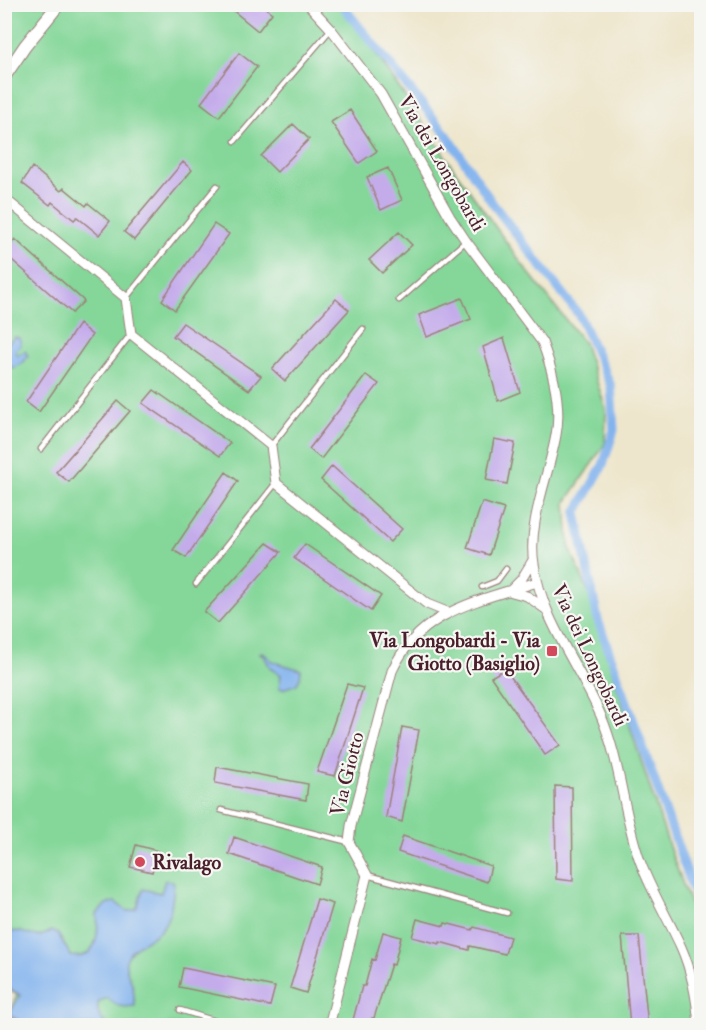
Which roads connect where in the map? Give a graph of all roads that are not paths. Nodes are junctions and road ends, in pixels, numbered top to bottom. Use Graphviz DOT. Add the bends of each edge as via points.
graph roads {
  1 [pos="48,4"];
  2 [pos="59,4"];
  3 [pos="308,4"];
  4 [pos="331,28"];
  5 [pos="25,46"];
  6 [pos="4,77"];
  7 [pos="235,141"];
  8 [pos="217,186"];
  9 [pos="10,203"];
  10 [pos="465,241"];
  11 [pos="126,298"];
  12 [pos="399,300"];
  13 [pos="363,329"];
  14 [pos="131,334"];
  15 [pos="271,446"];
  16 [pos="41,448"];
  17 [pos="276,483"];
  18 [pos="533,560"];
  19 [pos="506,569"];
  20 [pos="537,582"];
  21 [pos="196,584"];
  22 [pos="482,587"];
  23 [pos="510,591"];
  24 [pos="427,604"];
  25 [pos="547,610"];
  26 [pos="447,612"];
  27 [pos="425,628"];
  28 [pos="221,810"];
  29 [pos="349,842"];
  30 [pos="367,875"];
  31 [pos="507,913"];
  32 [pos="180,1010"];
  33 [pos="232,1026"];
  34 [pos="329,1026"];
  35 [pos="699,1026"];
  1 -- 5 [label="street"];
  2 -- 5 [label="street"];
  3 -- 4 [label="street, Via dei Longobardi"];
  4 -- 7 [label="lane"];
  4 -- 10 [label="street, Via dei Longobardi" via="381,94"];
  5 -- 6 [label="street"];
  8 -- 11 [label="lane"];
  9 -- 11 [label="street"];
  10 -- 12 [label="lane"];
  10 -- 18 [label="street, Via dei Longobardi" via="542,342 555,387 557,433 534,533"];
  11 -- 14 [label="street"];
  13 -- 15 [label="lane"];
  14 -- 15 [label="street"];
  14 -- 16 [label="lane"];
  15 -- 17 [label="street"];
  17 -- 21 [label="lane"];
  17 -- 24 [label="street"];
  18 -- 20 [label="street, Via dei Longobardi"];
  18 -- 23 [label="street"];
  19 -- 22 [label="lane" via="497,581"];
  20 -- 23 [label="street, Via Giotto"];
  20 -- 25 [label="street, Via dei Longobardi"];
  23 -- 25 [label="street" via="527,596"];
  23 -- 26 [label="street, Via Giotto"];
  24 -- 26 [label="street"];
  24 -- 27 [label="street"];
  25 -- 35 [label="street, Via dei Longobardi" via="609,737 640,860 692,976"];
  26 -- 27 [label="street, Via Giotto"];
  27 -- 29 [label="street, Via Giotto" via="400,654 392,671"];
  28 -- 29 [label="lane"];
  29 -- 30 [label="street, Via Giotto"];
  30 -- 31 [label="lane"];
  30 -- 34 [label="street"];
  32 -- 33 [label="lane"];
}
